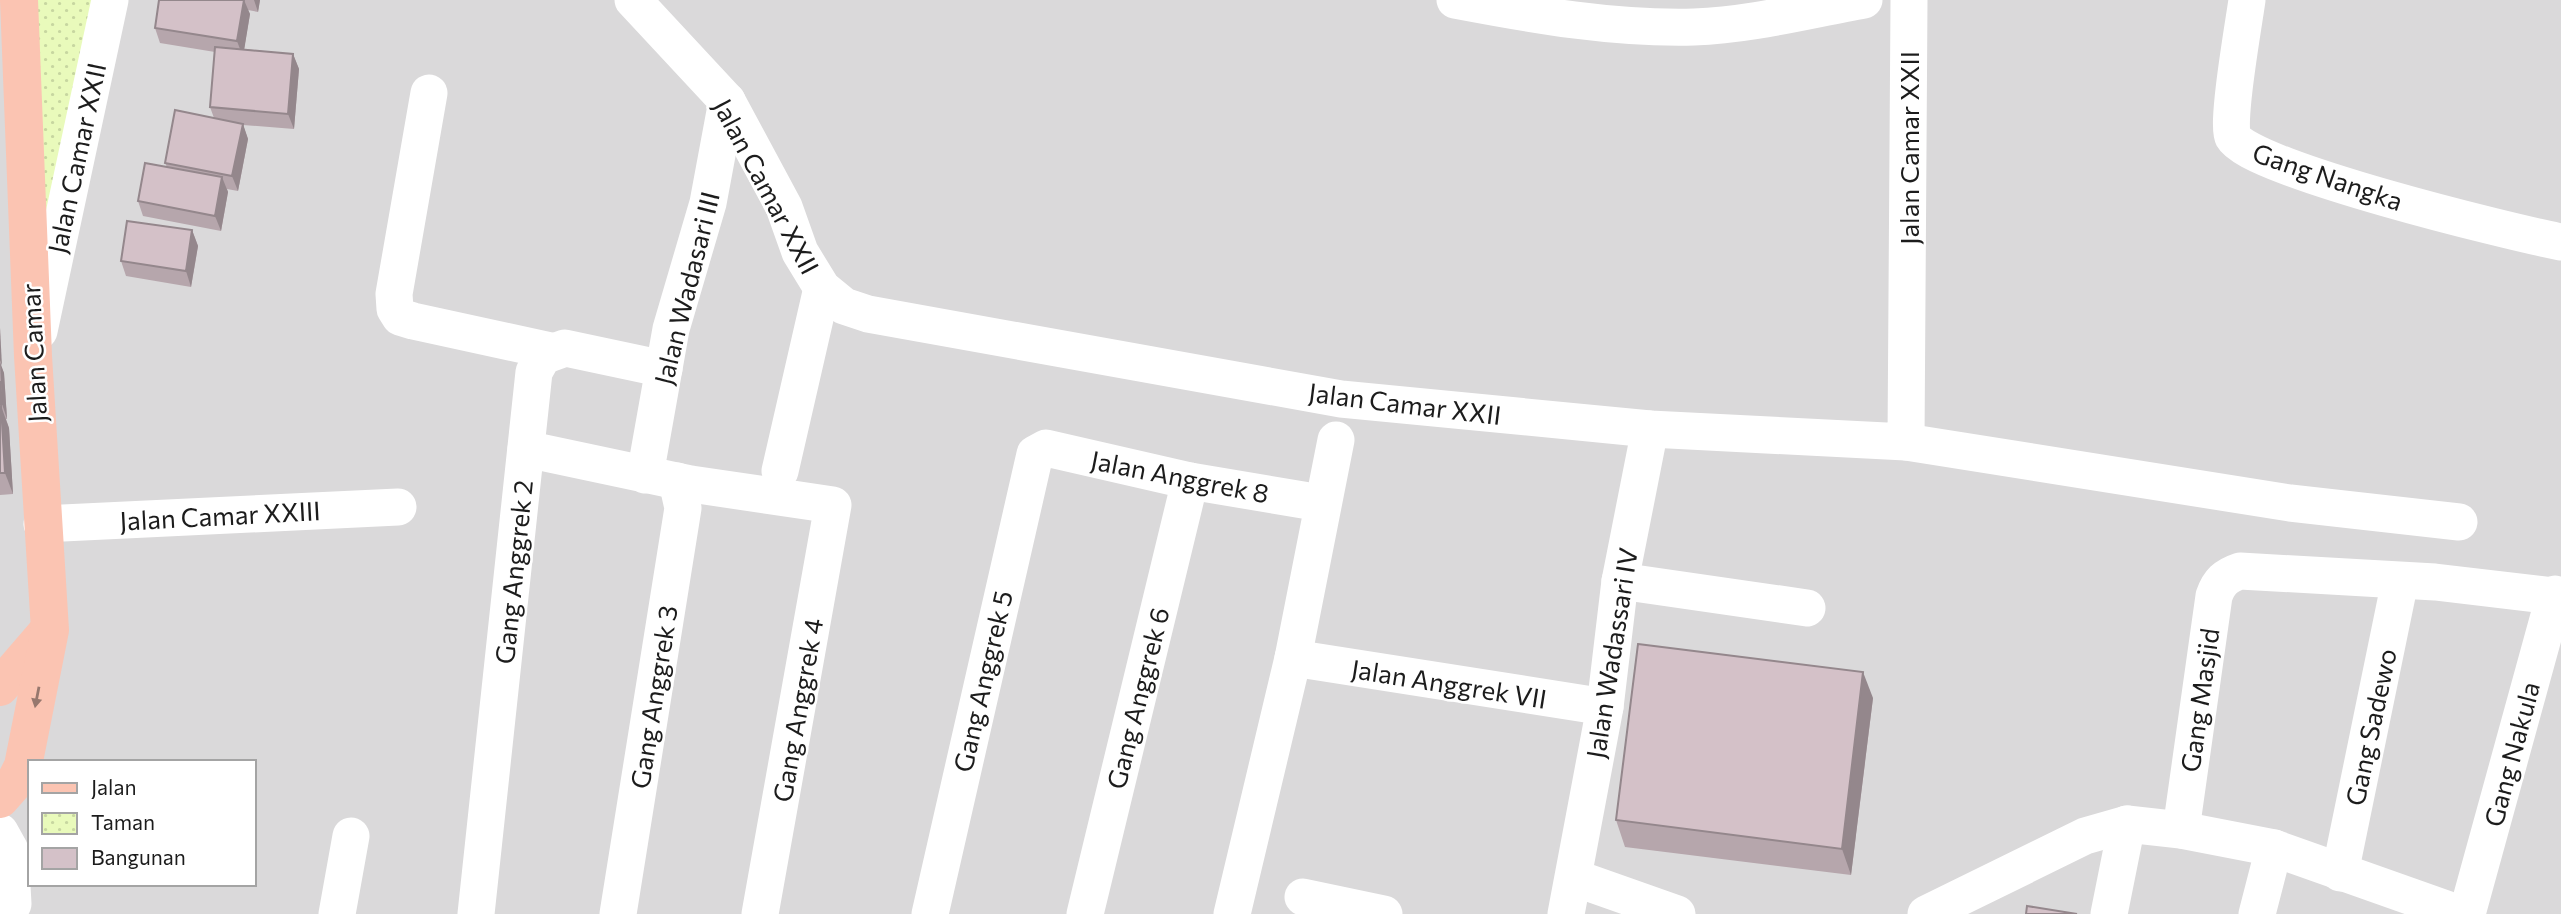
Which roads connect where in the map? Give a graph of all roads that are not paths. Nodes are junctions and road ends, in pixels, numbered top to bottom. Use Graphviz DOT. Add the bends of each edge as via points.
graph roads {
  1 [pos="110,0"];
  2 [pos="633,0"];
  3 [pos="1455,0"];
  4 [pos="1864,0"];
  5 [pos="1909,0"];
  6 [pos="2247,0"];
  7 [pos="13,10"];
  8 [pos="429,93"];
  9 [pos="727,101"];
  10 [pos="2561,242"];
  11 [pos="822,288"];
  12 [pos="551,351"];
  13 [pos="33,356"];
  14 [pos="664,369"];
  15 [pos="1650,429"];
  16 [pos="1336,440"];
  17 [pos="1906,442"];
  18 [pos="526,449"];
  19 [pos="1039,451"];
  20 [pos="780,471"];
  21 [pos="661,478"];
  22 [pos="1190,481"];
  23 [pos="1321,503"];
  24 [pos="398,506"];
  25 [pos="2459,522"];
  26 [pos="42,524"];
  27 [pos="1620,581"];
  28 [pos="2400,581"];
  29 [pos="2558,596"];
  30 [pos="1807,608"];
  31 [pos="50,630"];
  32 [pos="1293,658"];
  33 [pos="0,687"];
  34 [pos="0,707"];
  35 [pos="1605,707"];
  36 [pos="23,766"];
  37 [pos="0,799"];
  38 [pos="2127,824"];
  39 [pos="2181,830"];
  40 [pos="0,832"];
  41 [pos="351,836"];
  42 [pos="2274,848"];
  43 [pos="2340,873"];
  44 [pos="1575,878"];
  45 [pos="1303,897"];
  46 [pos="2409,905"];
  47 [pos="14,907"];
  48 [pos="337,914"];
  49 [pos="476,914"];
  50 [pos="618,914"];
  51 [pos="760,914"];
  52 [pos="930,914"];
  53 [pos="1085,914"];
  54 [pos="1232,914"];
  55 [pos="1384,914"];
  56 [pos="1566,914"];
  57 [pos="1677,914"];
  58 [pos="1929,914"];
  59 [pos="2109,914"];
  60 [pos="2257,914"];
  61 [pos="2460,914"];
  62 [pos="2467,914"];
  1 -- 13 [label="street, Jalan Camar XXII"];
  2 -- 9 [label="street, Jalan Camar XXII"];
  3 -- 4 [label="street" via="1554,19 1696,27"];
  5 -- 17 [label="street, Jalan Camar XXII"];
  6 -- 10 [label="street, Gang Nangka" via="2230,129 2242,147 2346,186 2484,226"];
  7 -- 13 [label="street, Jalan Camar"];
  8 -- 12 [label="street" via="395,309 400,317 413,321"];
  9 -- 11 [label="street, Jalan Camar XXII"];
  9 -- 14 [label="street, Jalan Wadasari III" via="709,203 690,259"];
  11 -- 15 [label="street, Jalan Camar XXII" via="844,306 869,314 1341,399"];
  11 -- 20 [label="street"];
  12 -- 14 [label="street" via="569,349"];
  12 -- 18 [label="street, Gang Anggrek 2" via="534,372"];
  13 -- 26 [label="street, Jalan Camar"];
  14 -- 21 [label="street, Jalan Wadasari III"];
  15 -- 17 [label="street, Jalan Camar XXII"];
  15 -- 27 [label="street, Jalan Wadassari IV"];
  16 -- 23 [label="street"];
  17 -- 25 [label="street" via="2290,503"];
  18 -- 21 [label="street"];
  18 -- 49 [label="street, Gang Anggrek 2"];
  19 -- 22 [label="street, Jalan Anggrek 8" via="1045,448"];
  19 -- 52 [label="street, Gang Anggrek 5" via="1032,460"];
  21 -- 50 [label="street, Gang Anggrek 3" via="683,509"];
  21 -- 51 [label="street, Gang Anggrek 4" via="834,505"];
  22 -- 23 [label="street, Jalan Anggrek 8"];
  22 -- 53 [label="street, Gang Anggrek 6"];
  23 -- 32 [label="street"];
  24 -- 26 [label="street, Jalan Camar XXIII"];
  26 -- 31 [label="street, Jalan Camar"];
  27 -- 30 [label="street"];
  27 -- 35 [label="street, Jalan Wadassari IV"];
  28 -- 29 [label="street"];
  28 -- 39 [label="street, Gang Masjid" via="2240,571 2219,583"];
  28 -- 43 [label="street, Gang Sadewo"];
  29 -- 62 [label="street, Gang Nakula"];
  31 -- 33 [label="street"];
  31 -- 36 [label="street, Jalan Camar, one-way"];
  32 -- 35 [label="street, Jalan Anggrek VII"];
  32 -- 54 [label="street"];
  34 -- 36 [label="street" via="17,731"];
  35 -- 44 [label="street, Jalan Wadassari IV"];
  36 -- 37 [label="street"];
  38 -- 39 [label="street"];
  38 -- 58 [label="street" via="2085,836"];
  38 -- 59 [label="street"];
  39 -- 42 [label="street"];
  40 -- 47 [label="street" via="10,850"];
  41 -- 48 [label="street"];
  42 -- 43 [label="street"];
  42 -- 60 [label="street"];
  43 -- 46 [label="street"];
  44 -- 56 [label="street, Jalan Wadassari IV"];
  44 -- 57 [label="street"];
  45 -- 55 [label="street"];
  46 -- 61 [label="street"];
}
